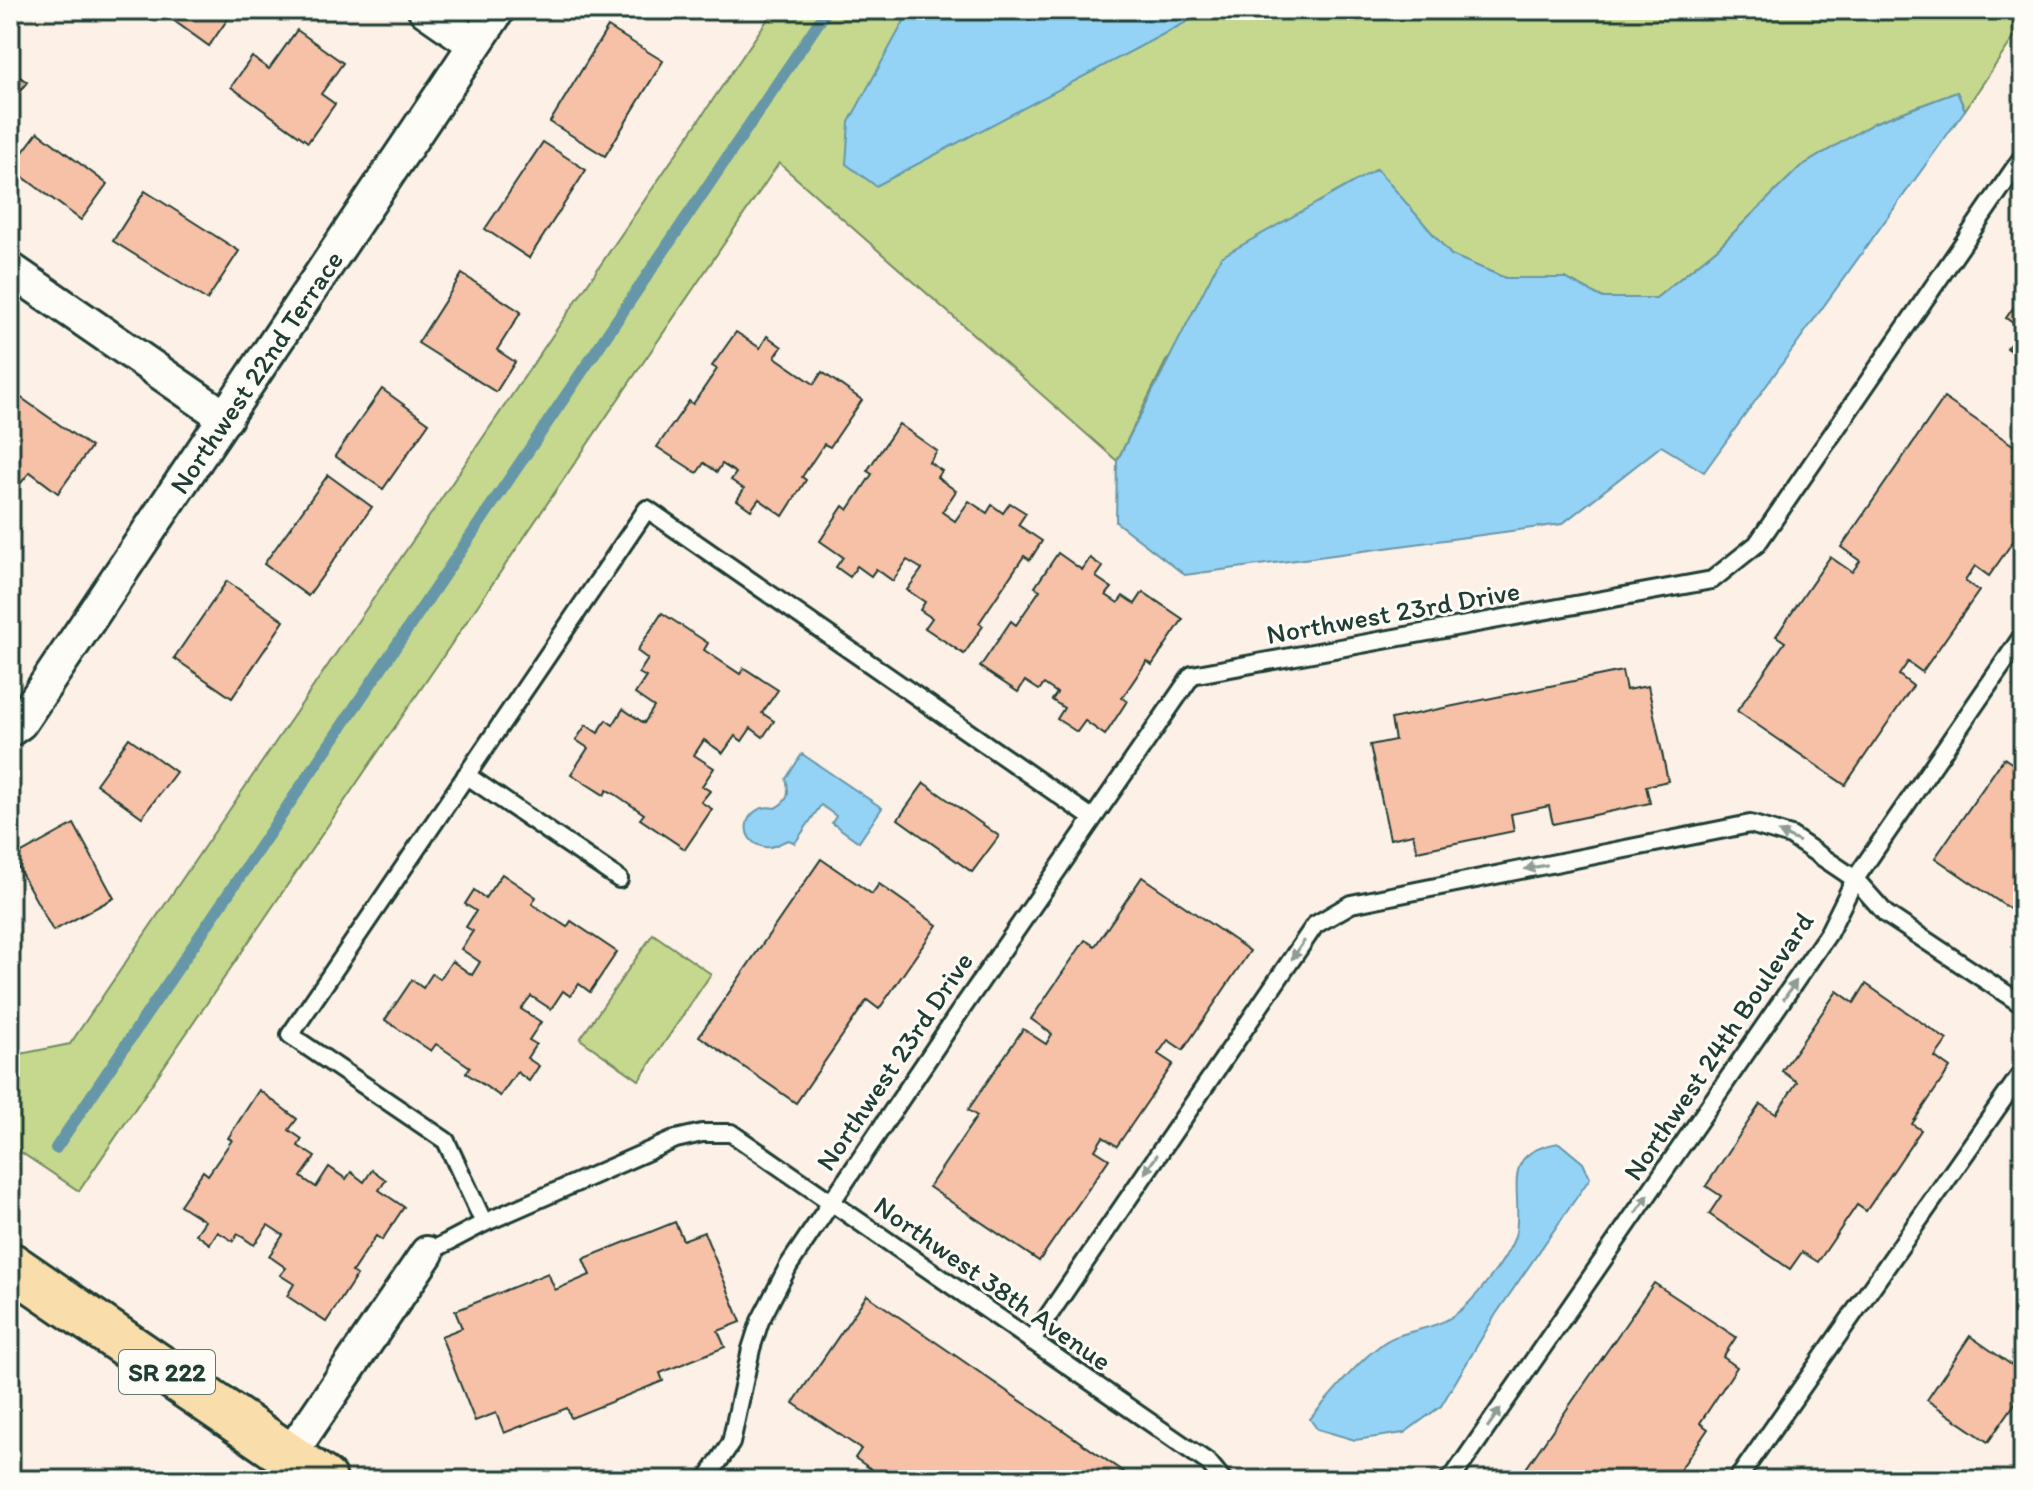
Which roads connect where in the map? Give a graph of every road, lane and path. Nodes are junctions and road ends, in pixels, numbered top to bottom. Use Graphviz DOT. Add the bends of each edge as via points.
graph roads {
  1 [pos="425,10"];
  2 [pos="498,10"];
  3 [pos="474,44"];
  4 [pos="2023,156"];
  5 [pos="10,269"];
  6 [pos="226,418"];
  7 [pos="2023,635"];
  8 [pos="10,730"];
  9 [pos="466,775"];
  10 [pos="1092,818"];
  11 [pos="619,879"];
  12 [pos="1855,879"];
  13 [pos="2023,1005"];
  14 [pos="2023,1071"];
  15 [pos="829,1202"];
  16 [pos="484,1223"];
  17 [pos="427,1253"];
  18 [pos="10,1265"];
  19 [pos="1031,1341"];
  20 [pos="307,1468"];
  21 [pos="706,1480"];
  22 [pos="1223,1480"];
  23 [pos="1448,1480"];
  24 [pos="1737,1480"];
  1 -- 3 [label="street"];
  2 -- 3 [label="street, Northwest 22nd Terrace"];
  3 -- 6 [label="street, Northwest 22nd Terrace"];
  4 -- 10 [label="lane, Northwest 23rd Drive" via="1757,544 1712,580 1192,675"];
  5 -- 6 [label="street"];
  6 -- 8 [label="street, Northwest 22nd Terrace" via="20,723"];
  7 -- 12 [label="lane, Northwest 24th Boulevard"];
  9 -- 10 [label="lane" via="647,509"];
  9 -- 11 [label="lane"];
  9 -- 16 [label="lane" via="290,1035 446,1141"];
  10 -- 15 [label="lane, Northwest 23rd Drive"];
  12 -- 13 [label="lane" via="1886,914"];
  12 -- 19 [label="lane, one-way" via="1791,836 1750,824 1351,904 1315,925"];
  23 -- 12 [label="lane, Northwest 24th Boulevard, one-way" via="1828,934"];
  14 -- 24 [label="lane"];
  15 -- 16 [label="lane, Northwest 38th Avenue" via="731,1133 702,1133 676,1139"];
  15 -- 19 [label="lane, Northwest 38th Avenue"];
  15 -- 21 [label="lane, Northwest 23rd Drive" via="760,1321 731,1443"];
  16 -- 17 [label="lane"];
  17 -- 20 [label="street"];
  18 -- 20 [label="main road, SR 222"];
  19 -- 22 [label="lane, Northwest 38th Avenue" via="1209,1463"];
}
